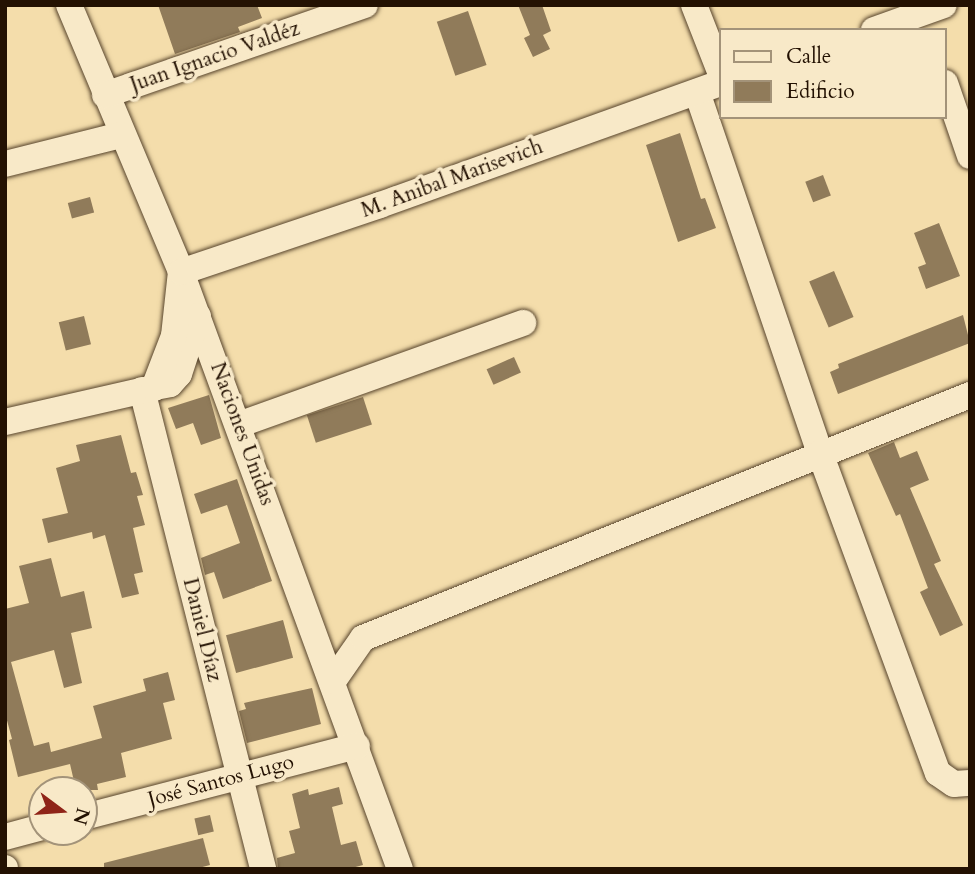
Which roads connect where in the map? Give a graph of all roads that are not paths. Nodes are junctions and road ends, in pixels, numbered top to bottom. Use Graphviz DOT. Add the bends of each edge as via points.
graph roads {
  1 [pos="69,5"];
  2 [pos="365,5"];
  3 [pos="694,5"];
  4 [pos="928,13"];
  5 [pos="880,28"];
  6 [pos="720,71"];
  7 [pos="720,83"];
  8 [pos="947,89"];
  9 [pos="696,92"];
  10 [pos="105,95"];
  11 [pos="121,135"];
  12 [pos="970,156"];
  13 [pos="5,164"];
  14 [pos="181,272"];
  15 [pos="198,316"];
  16 [pos="523,323"];
  17 [pos="148,389"];
  18 [pos="970,395"];
  19 [pos="5,422"];
  20 [pos="238,425"];
  21 [pos="820,453"];
  22 [pos="334,681"];
  23 [pos="358,746"];
  24 [pos="239,776"];
  25 [pos="970,783"];
  26 [pos="98,813"];
  27 [pos="28,831"];
  28 [pos="5,837"];
  29 [pos="263,869"];
  30 [pos="400,869"];
  1 -- 10 [label="street, Naciones Unidas"];
  2 -- 10 [label="street, Juan Ignacio Valdéz"];
  3 -- 6 [label="street"];
  4 -- 5 [label="street"];
  7 -- 9 [label="street, M. Anibal Marisevich"];
  8 -- 12 [label="street"];
  9 -- 14 [label="street, M. Anibal Marisevich"];
  9 -- 21 [label="street"];
  10 -- 11 [label="street, Naciones Unidas"];
  11 -- 13 [label="street"];
  11 -- 14 [label="street, Naciones Unidas"];
  14 -- 15 [label="street, Naciones Unidas"];
  14 -- 17 [label="street" via="174,336"];
  15 -- 17 [label="street" via="179,374 170,384"];
  15 -- 20 [label="street, Naciones Unidas"];
  16 -- 20 [label="street"];
  17 -- 19 [label="street"];
  17 -- 24 [label="street, Daniel Díaz"];
  18 -- 21 [label="street"];
  20 -- 22 [label="street, Naciones Unidas"];
  21 -- 22 [label="street" via="363,638"];
  21 -- 25 [label="street" via="938,773 954,785"];
  22 -- 23 [label="street, Naciones Unidas"];
  23 -- 24 [label="street, José Santos Lugo"];
  23 -- 30 [label="street, Naciones Unidas"];
  24 -- 26 [label="street, José Santos Lugo"];
  24 -- 29 [label="street, Daniel Díaz"];
  27 -- 28 [label="street"];
}
